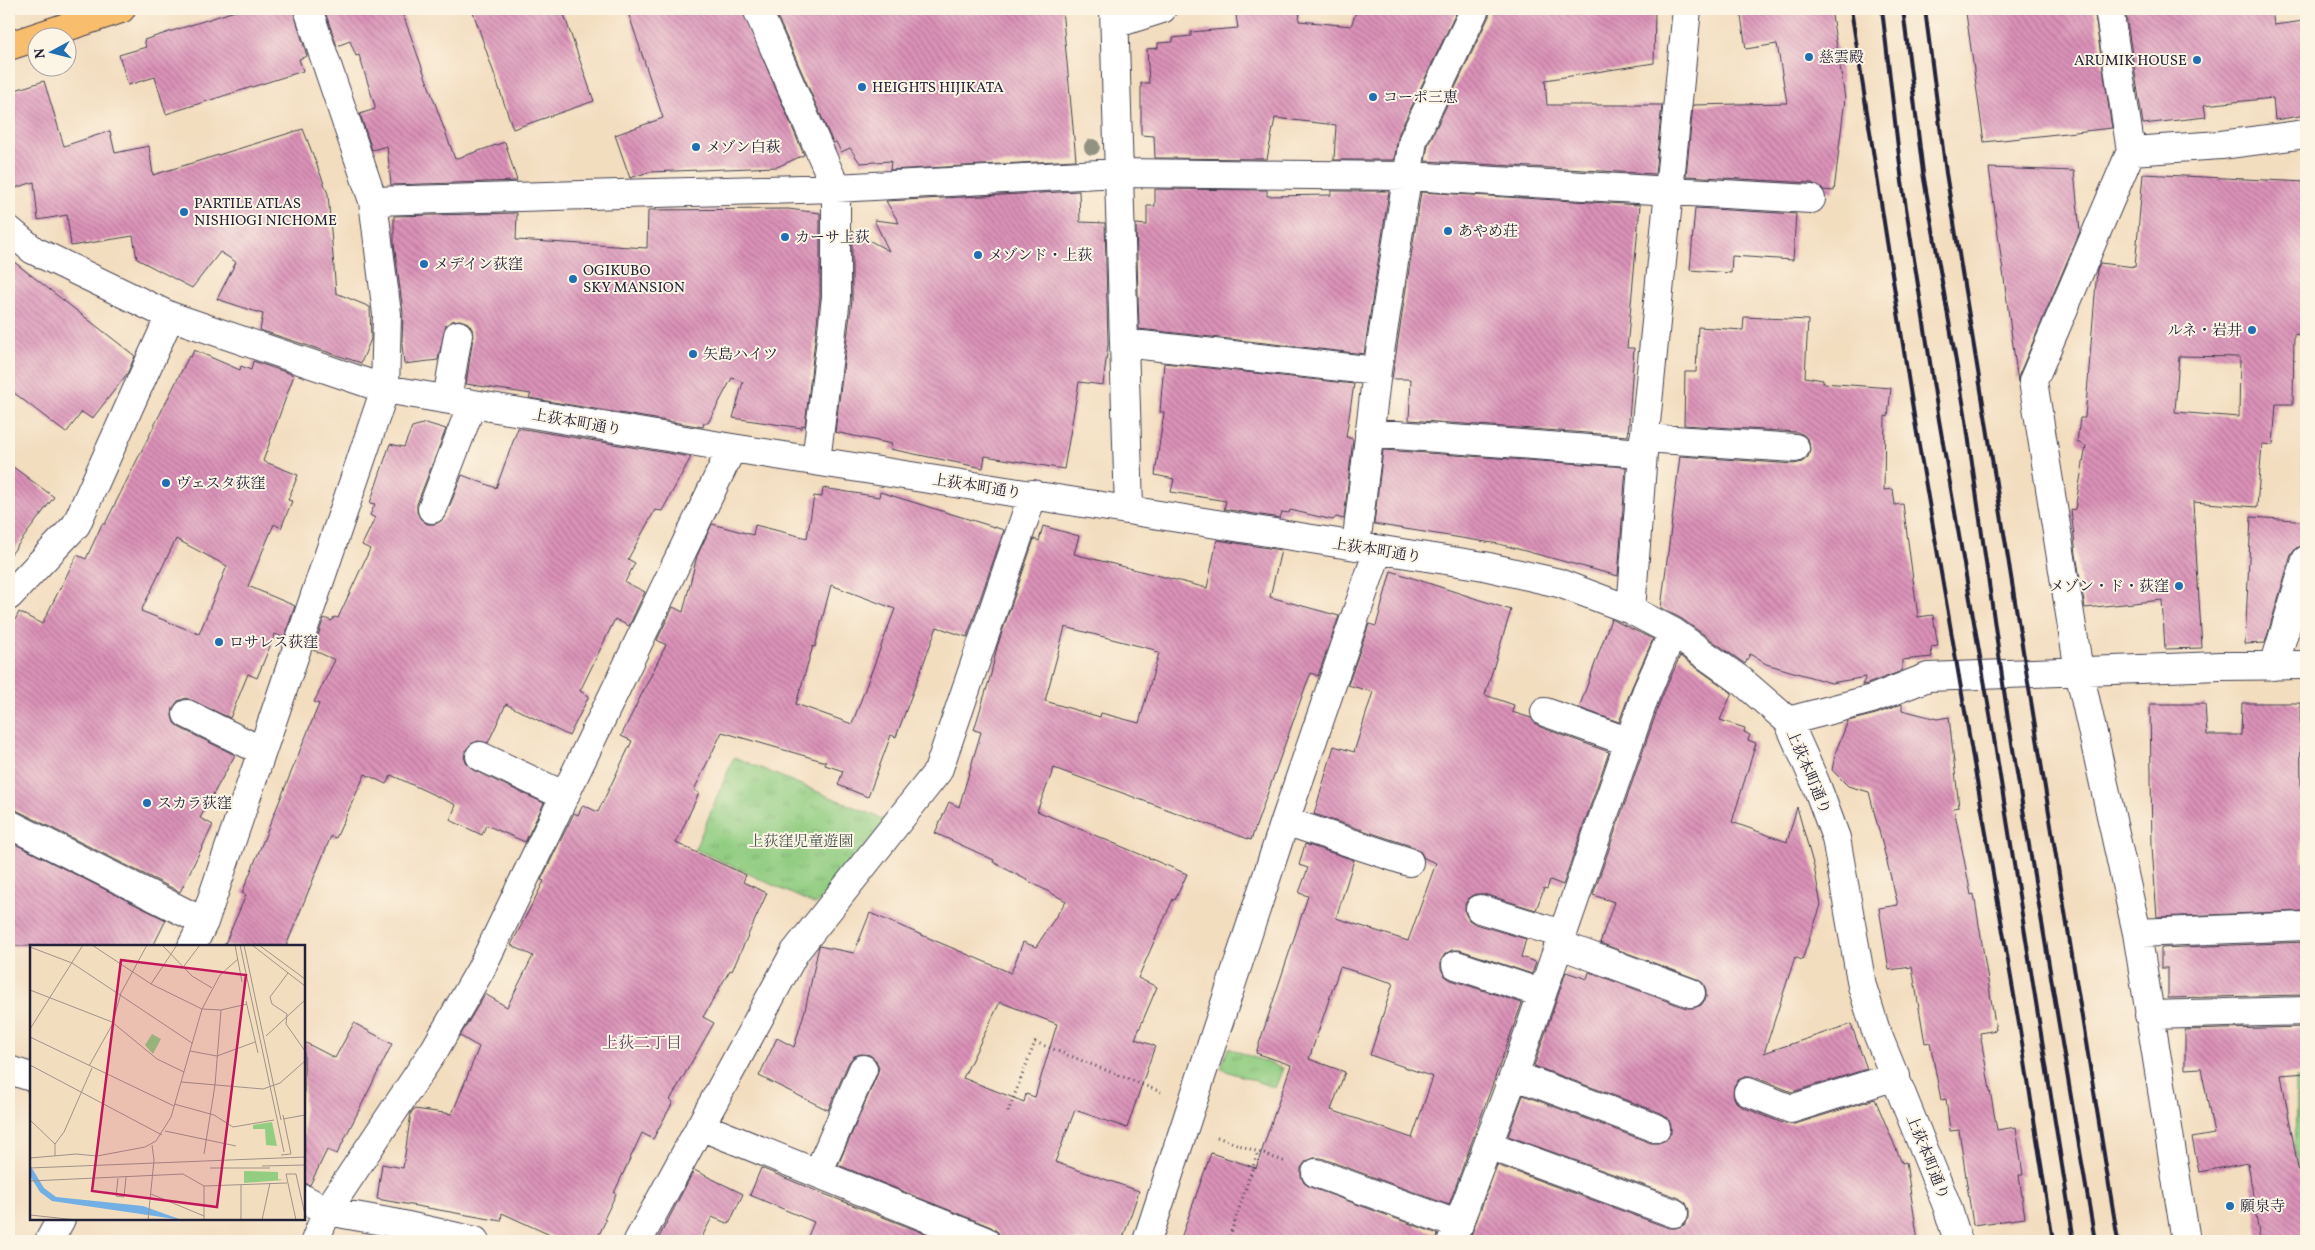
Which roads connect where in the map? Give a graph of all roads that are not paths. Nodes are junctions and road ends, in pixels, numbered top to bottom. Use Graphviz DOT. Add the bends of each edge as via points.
graph roads {
  1 [pos="121,9"];
  2 [pos="308,9"];
  3 [pos="757,9"];
  4 [pos="1162,9"];
  5 [pos="1475,9"];
  6 [pos="1687,9"];
  7 [pos="2109,9"];
  8 [pos="1115,16"];
  9 [pos="9,46"];
  10 [pos="2306,134"];
  11 [pos="2131,151"];
  12 [pos="1119,173"];
  13 [pos="1407,176"];
  14 [pos="836,188"];
  15 [pos="1668,191"];
  16 [pos="1811,199"];
  17 [pos="373,201"];
  18 [pos="9,230"];
  19 [pos="170,316"];
  20 [pos="458,335"];
  21 [pos="1124,343"];
  22 [pos="1376,371"];
  23 [pos="385,389"];
  24 [pos="459,401"];
  25 [pos="1370,433"];
  26 [pos="1644,446"];
  27 [pos="732,448"];
  28 [pos="1795,448"];
  29 [pos="816,461"];
  30 [pos="1033,494"];
  31 [pos="432,508"];
  32 [pos="1129,510"];
  33 [pos="1367,548"];
  34 [pos="2306,560"];
  35 [pos="9,596"];
  36 [pos="1632,610"];
  37 [pos="1673,632"];
  38 [pos="2306,665"];
  39 [pos="2274,666"];
  40 [pos="2079,671"];
  41 [pos="1545,712"];
  42 [pos="187,714"];
  43 [pos="1788,721"];
  44 [pos="1629,742"];
  45 [pos="262,751"];
  46 [pos="480,756"];
  47 [pos="564,796"];
  48 [pos="1285,820"];
  49 [pos="9,824"];
  50 [pos="1409,862"];
  51 [pos="1480,908"];
  52 [pos="204,922"];
  53 [pos="2306,926"];
  54 [pos="2137,933"];
  55 [pos="1560,939"];
  56 [pos="192,945"];
  57 [pos="1456,965"];
  58 [pos="1541,993"];
  59 [pos="1691,993"];
  60 [pos="2306,1011"];
  61 [pos="2149,1016"];
  62 [pos="863,1069"];
  63 [pos="9,1070"];
  64 [pos="1514,1075"];
  65 [pos="1896,1076"];
  66 [pos="30,1077"];
  67 [pos="1748,1092"];
  68 [pos="700,1126"];
  69 [pos="1656,1128"];
  70 [pos="1488,1145"];
  71 [pos="1316,1173"];
  72 [pos="818,1174"];
  73 [pos="315,1205"];
  74 [pos="1674,1214"];
  75 [pos="60,1220"];
  76 [pos="1456,1233"];
  77 [pos="50,1241"];
  78 [pos="315,1241"];
  79 [pos="475,1241"];
  80 [pos="638,1241"];
  81 [pos="985,1241"];
  82 [pos="1147,1241"];
  83 [pos="1958,1241"];
  84 [pos="2186,1241"];
  1 -- 9 [label="main road"];
  2 -- 17 [label="street"];
  3 -- 14 [label="street"];
  4 -- 8 [label="street"];
  5 -- 13 [label="street" via="1413,140"];
  6 -- 15 [label="street"];
  7 -- 11 [label="street"];
  8 -- 12 [label="street"];
  10 -- 11 [label="street"];
  11 -- 40 [label="street" via="2033,380"];
  12 -- 13 [label="street"];
  12 -- 14 [label="street"];
  12 -- 21 [label="street"];
  13 -- 15 [label="street"];
  13 -- 22 [label="street"];
  14 -- 17 [label="street"];
  14 -- 29 [label="street" via="836,298"];
  15 -- 16 [label="street"];
  15 -- 26 [label="street"];
  17 -- 23 [label="street" via="387,314"];
  18 -- 19 [label="street, 上荻本町通り" via="33,250"];
  19 -- 23 [label="street, 上荻本町通り"];
  19 -- 35 [label="street" via="76,525"];
  20 -- 24 [label="street"];
  21 -- 22 [label="street"];
  21 -- 32 [label="street"];
  22 -- 25 [label="street"];
  23 -- 24 [label="street, 上荻本町通り"];
  23 -- 45 [label="street"];
  24 -- 27 [label="street, 上荻本町通り"];
  24 -- 31 [label="street"];
  25 -- 26 [label="street"];
  25 -- 33 [label="street"];
  26 -- 28 [label="street"];
  26 -- 36 [label="street"];
  27 -- 29 [label="street, 上荻本町通り"];
  27 -- 47 [label="street"];
  29 -- 30 [label="street, 上荻本町通り"];
  30 -- 32 [label="street, 上荻本町通り"];
  30 -- 68 [label="street" via="938,771 795,952"];
  32 -- 33 [label="street, 上荻本町通り"];
  33 -- 36 [label="street, 上荻本町通り" via="1484,566 1559,583"];
  33 -- 48 [label="street"];
  34 -- 39 [label="street"];
  36 -- 37 [label="street, 上荻本町通り"];
  37 -- 43 [label="street, 上荻本町通り" via="1743,682"];
  37 -- 44 [label="street"];
  38 -- 39 [label="street"];
  39 -- 40 [label="street"];
  40 -- 43 [label="street" via="1928,676 1872,699"];
  40 -- 54 [label="street"];
  41 -- 44 [label="street"];
  42 -- 45 [label="street"];
  43 -- 65 [label="street, 上荻本町通り" via="1836,838 1862,986 1875,1028"];
  44 -- 55 [label="street"];
  45 -- 52 [label="street"];
  46 -- 47 [label="street"];
  47 -- 73 [label="street" via="477,977 435,1049"];
  48 -- 50 [label="street"];
  48 -- 82 [label="street"];
  49 -- 52 [label="street"];
  51 -- 55 [label="street"];
  52 -- 56 [label="street"];
  53 -- 54 [label="street"];
  54 -- 61 [label="street"];
  55 -- 58 [label="street"];
  55 -- 59 [label="street"];
  57 -- 58 [label="street"];
  58 -- 64 [label="street"];
  60 -- 61 [label="street"];
  61 -- 84 [label="street"];
  62 -- 72 [label="street"];
  63 -- 66 [label="street"];
  64 -- 69 [label="street"];
  64 -- 70 [label="street"];
  65 -- 67 [label="street" via="1791,1109"];
  65 -- 83 [label="street, 上荻本町通り"];
  68 -- 72 [label="street"];
  68 -- 80 [label="street"];
  70 -- 74 [label="street"];
  70 -- 76 [label="street"];
  71 -- 76 [label="street"];
  72 -- 81 [label="street"];
  73 -- 78 [label="street"];
  73 -- 79 [label="street"];
  75 -- 77 [label="street"];
}
